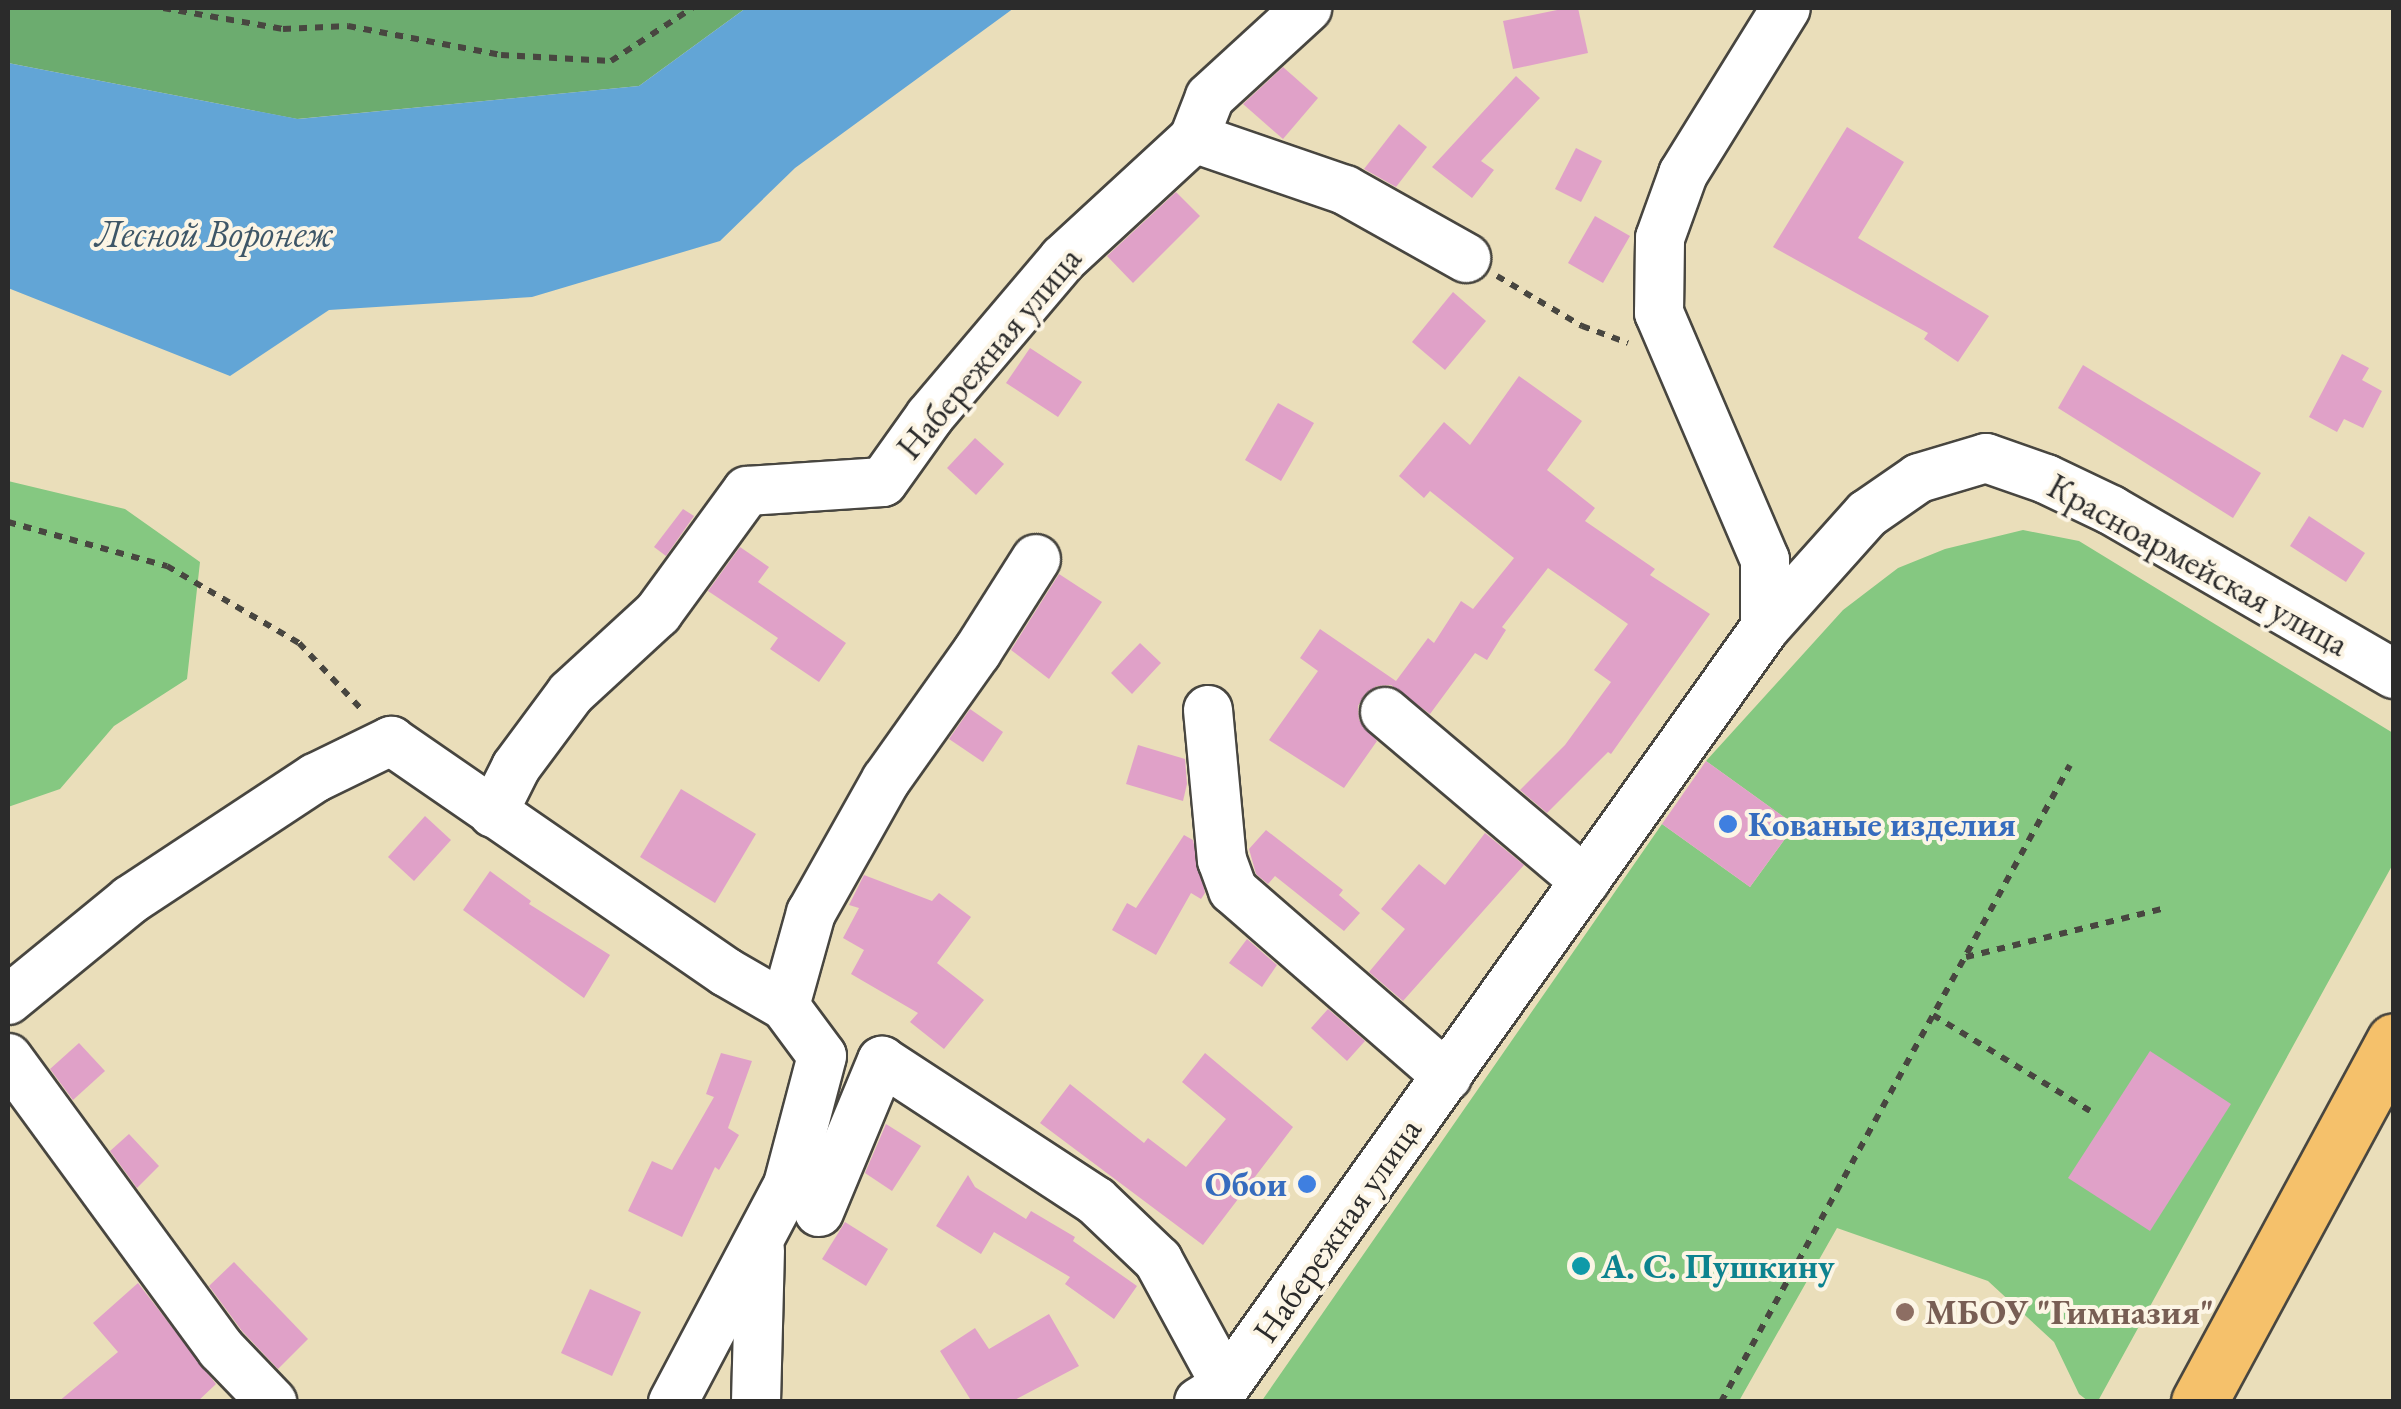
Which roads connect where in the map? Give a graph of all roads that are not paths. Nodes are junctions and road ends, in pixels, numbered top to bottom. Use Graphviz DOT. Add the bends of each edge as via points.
graph roads {
  1 [pos="1307,8"];
  2 [pos="1786,8"];
  3 [pos="1194,138"];
  4 [pos="1466,258"];
  5 [pos="1036,559"];
  6 [pos="1765,628"];
  7 [pos="2394,674"];
  8 [pos="1208,710"];
  9 [pos="1385,712"];
  10 [pos="494,813"];
  11 [pos="1585,881"];
  12 [pos="8,1000"];
  13 [pos="786,1006"];
  14 [pos="2394,1041"];
  15 [pos="8,1058"];
  16 [pos="1447,1076"];
  17 [pos="820,1212"];
  18 [pos="760,1240"];
  19 [pos="1213,1393"];
  20 [pos="272,1402"];
  21 [pos="673,1402"];
  22 [pos="756,1402"];
  23 [pos="2199,1402"];
  1 -- 3 [label="street, Набережная улица" via="1210,97"];
  2 -- 6 [label="street" via="1683,174 1660,238 1659,313 1765,560"];
  3 -- 4 [label="street" via="1345,190"];
  3 -- 10 [label="street, Набережная улица" via="1063,258 930,416 884,482 746,490 658,613 571,693 516,767"];
  5 -- 13 [label="street" via="886,780 811,913"];
  6 -- 7 [label="street, Красноармейская улица" via="1867,514 1919,478 1986,458 2111,510"];
  6 -- 11 [label="street, Набережная улица"];
  8 -- 16 [label="street" via="1222,860 1233,890"];
  9 -- 11 [label="street"];
  10 -- 12 [label="street" via="391,741 315,778 130,900"];
  10 -- 13 [label="street"];
  11 -- 16 [label="street, Набережная улица"];
  13 -- 18 [label="street" via="822,1056 788,1185"];
  14 -- 23 [label="main road"];
  15 -- 20 [label="street" via="222,1349"];
  16 -- 19 [label="street, Набережная улица"];
  17 -- 19 [label="street, Набережная улица" via="882,1061 1096,1201 1158,1260"];
  18 -- 21 [label="street"];
  18 -- 22 [label="street"];
}
